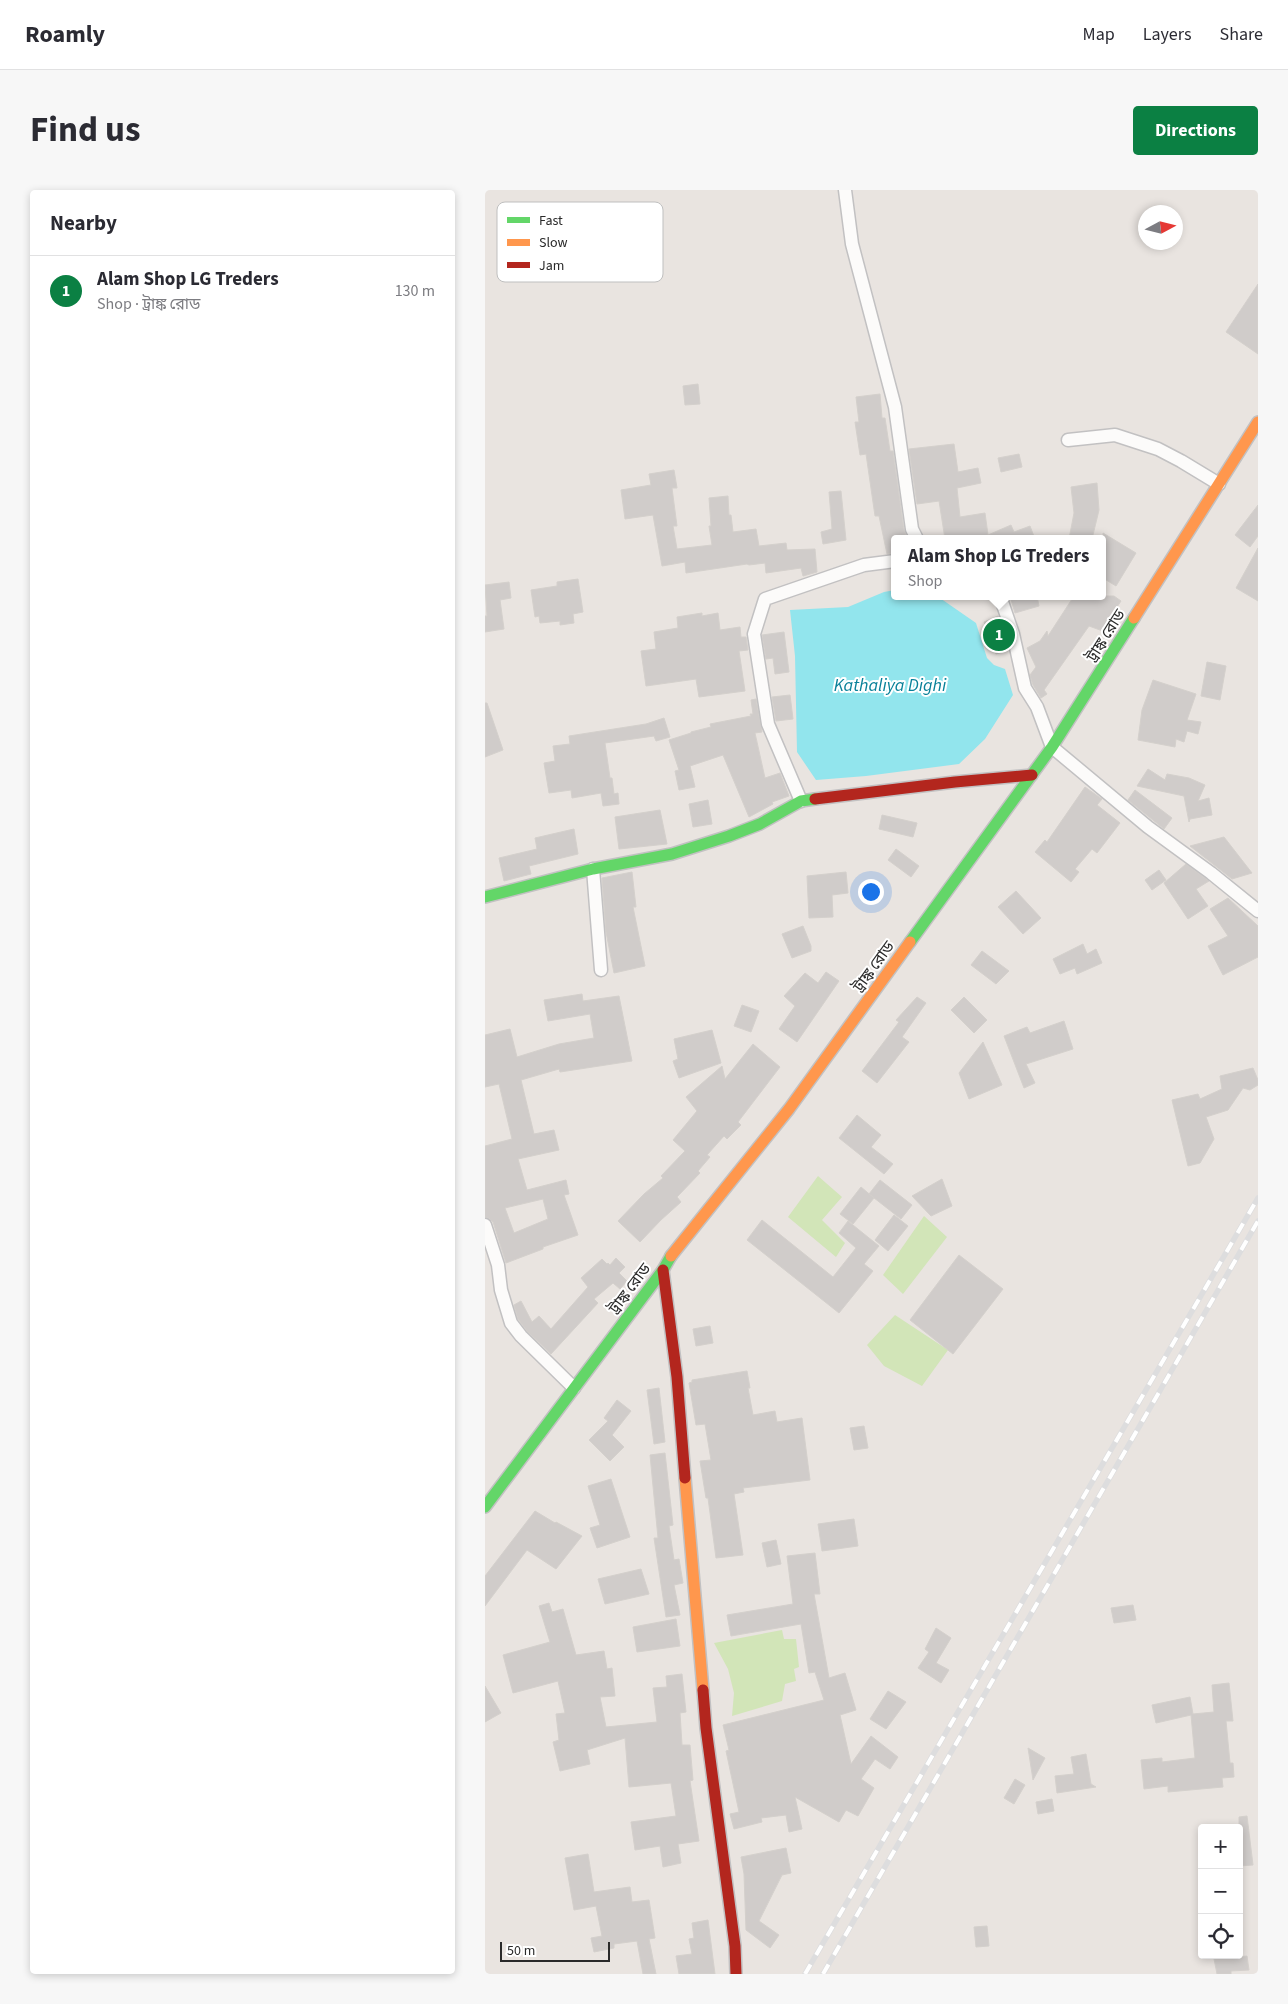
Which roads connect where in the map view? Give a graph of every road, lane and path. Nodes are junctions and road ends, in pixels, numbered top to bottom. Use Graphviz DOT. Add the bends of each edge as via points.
graph roads {
  1 [pos="845,190"];
  2 [pos="1258,422"];
  3 [pos="1068,440"];
  4 [pos="1219,484"];
  5 [pos="915,535"];
  6 [pos="891,562"];
  7 [pos="1001,600"];
  8 [pos="1052,748"];
  9 [pos="1032,775"];
  10 [pos="801,801"];
  11 [pos="593,869"];
  12 [pos="485,897"];
  13 [pos="1258,911"];
  14 [pos="601,970"];
  15 [pos="485,1225"];
  16 [pos="663,1270"];
  17 [pos="574,1388"];
  18 [pos="485,1507"];
  19 [pos="736,1974"];
  1 -- 5 [label="street" via="851,244 895,407"];
  2 -- 4 [label="main road, ট্রাঙ্ক রোড"];
  3 -- 4 [label="street" via="1115,435 1158,449"];
  4 -- 8 [label="main road, ট্রাঙ্ক রোড"];
  6 -- 10 [label="street" via="864,565 765,598 754,634 768,724"];
  7 -- 8 [label="street" via="1025,688 1037,708"];
  8 -- 9 [label="main road, ট্রাঙ্ক রোড"];
  8 -- 13 [label="street"];
  9 -- 10 [label="main road"];
  9 -- 16 [label="main road, ট্রাঙ্ক রোড" via="789,1109"];
  10 -- 11 [label="main road" via="760,824 729,836 672,854"];
  11 -- 12 [label="main road"];
  11 -- 14 [label="street"];
  15 -- 17 [label="street" via="511,1323"];
  16 -- 17 [label="main road, ট্রাঙ্ক রোড"];
  16 -- 19 [label="main road" via="677,1377 706,1728"];
  17 -- 18 [label="main road, ট্রাঙ্ক রোড"];
}
